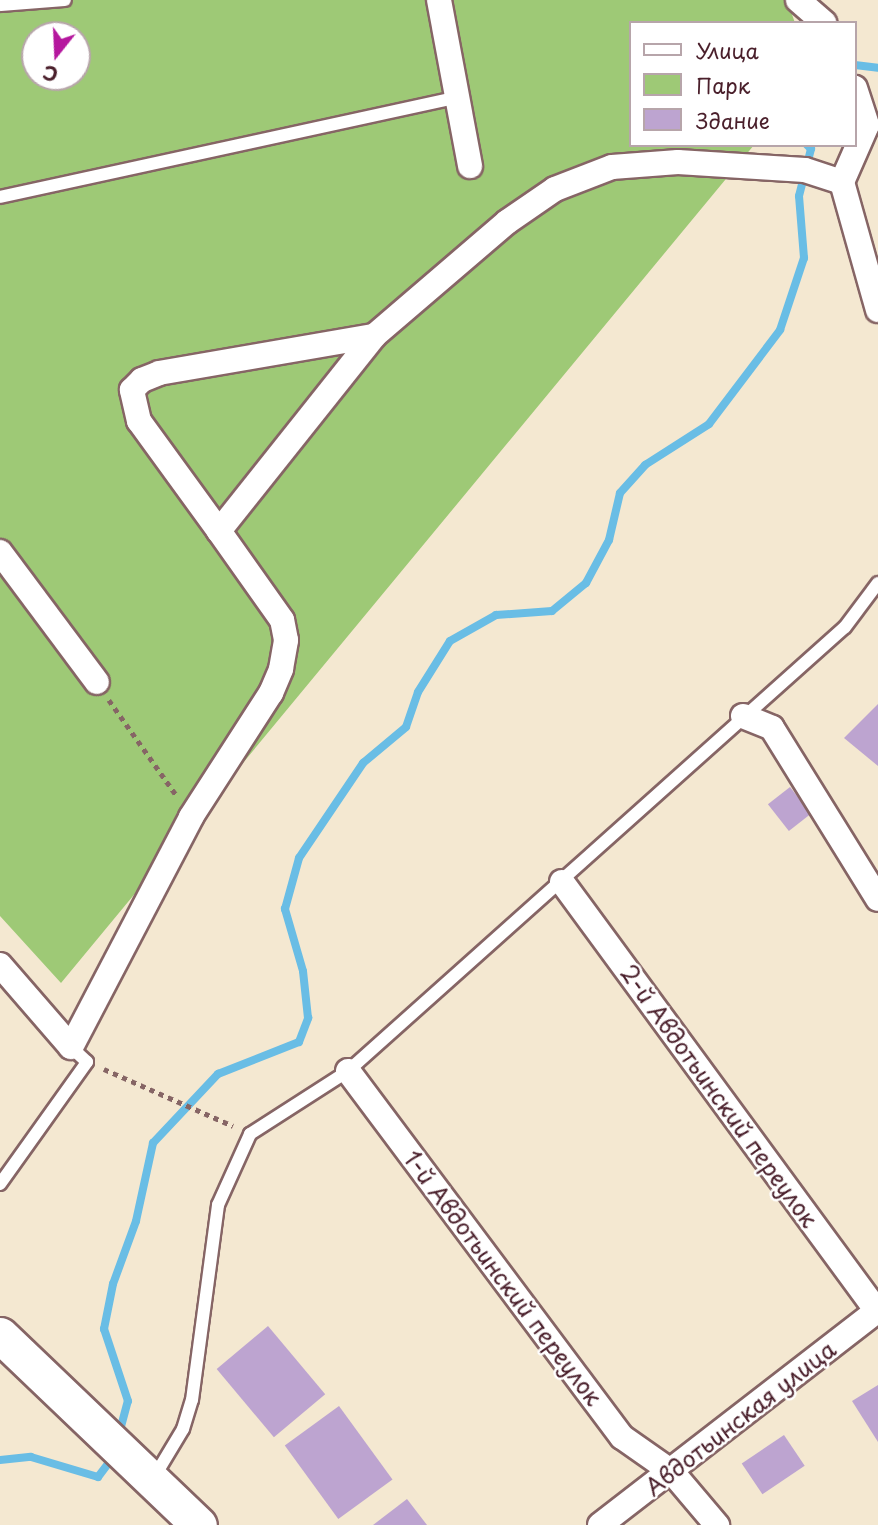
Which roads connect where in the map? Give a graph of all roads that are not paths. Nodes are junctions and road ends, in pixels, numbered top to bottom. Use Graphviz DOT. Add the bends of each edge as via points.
graph roads {
  1 [pos="65,0"];
  2 [pos="439,0"];
  3 [pos="799,0"];
  4 [pos="0,5"];
  5 [pos="822,21"];
  6 [pos="857,94"];
  7 [pos="457,97"];
  8 [pos="470,166"];
  9 [pos="842,182"];
  10 [pos="0,197"];
  11 [pos="878,310"];
  12 [pos="374,336"];
  13 [pos="219,531"];
  14 [pos="0,552"];
  15 [pos="878,583"];
  16 [pos="97,682"];
  17 [pos="743,716"];
  18 [pos="562,882"];
  19 [pos="878,899"];
  20 [pos="0,965"];
  21 [pos="79,1055"];
  22 [pos="348,1071"];
  23 [pos="0,1184"];
  24 [pos="878,1310"];
  25 [pos="0,1335"];
  26 [pos="672,1472"];
  27 [pos="153,1480"];
  28 [pos="199,1525"];
  29 [pos="600,1525"];
  30 [pos="717,1525"];
  1 -- 4 [label="lane"];
  2 -- 7 [label="street"];
  3 -- 5 [label="street"];
  6 -- 9 [label="street" via="867,125"];
  7 -- 8 [label="street"];
  7 -- 10 [label="lane"];
  9 -- 11 [label="street"];
  9 -- 12 [label="street" via="806,170 678,162 611,167 555,189 507,222"];
  12 -- 13 [label="street"];
  12 -- 13 [label="street" via="159,373 132,390 139,421"];
  13 -- 21 [label="street" via="282,620 286,640 271,693 191,817"];
  14 -- 16 [label="street"];
  15 -- 17 [label="lane" via="845,627"];
  17 -- 18 [label="lane"];
  17 -- 19 [label="street" via="772,728"];
  18 -- 22 [label="lane"];
  18 -- 24 [label="street, 2-й Авдотьинский переулок"];
  20 -- 21 [label="street"];
  21 -- 23 [label="lane"];
  22 -- 26 [label="street, 1-й Авдотьинский переулок" via="622,1437"];
  22 -- 27 [label="lane" via="250,1134 218,1205 192,1400 183,1429"];
  24 -- 26 [label="street, Авдотьинская улица"];
  25 -- 27 [label="main road"];
  26 -- 29 [label="street, Авдотьинская улица"];
  26 -- 30 [label="street, 1-й Авдотьинский переулок"];
  27 -- 28 [label="main road"];
}
